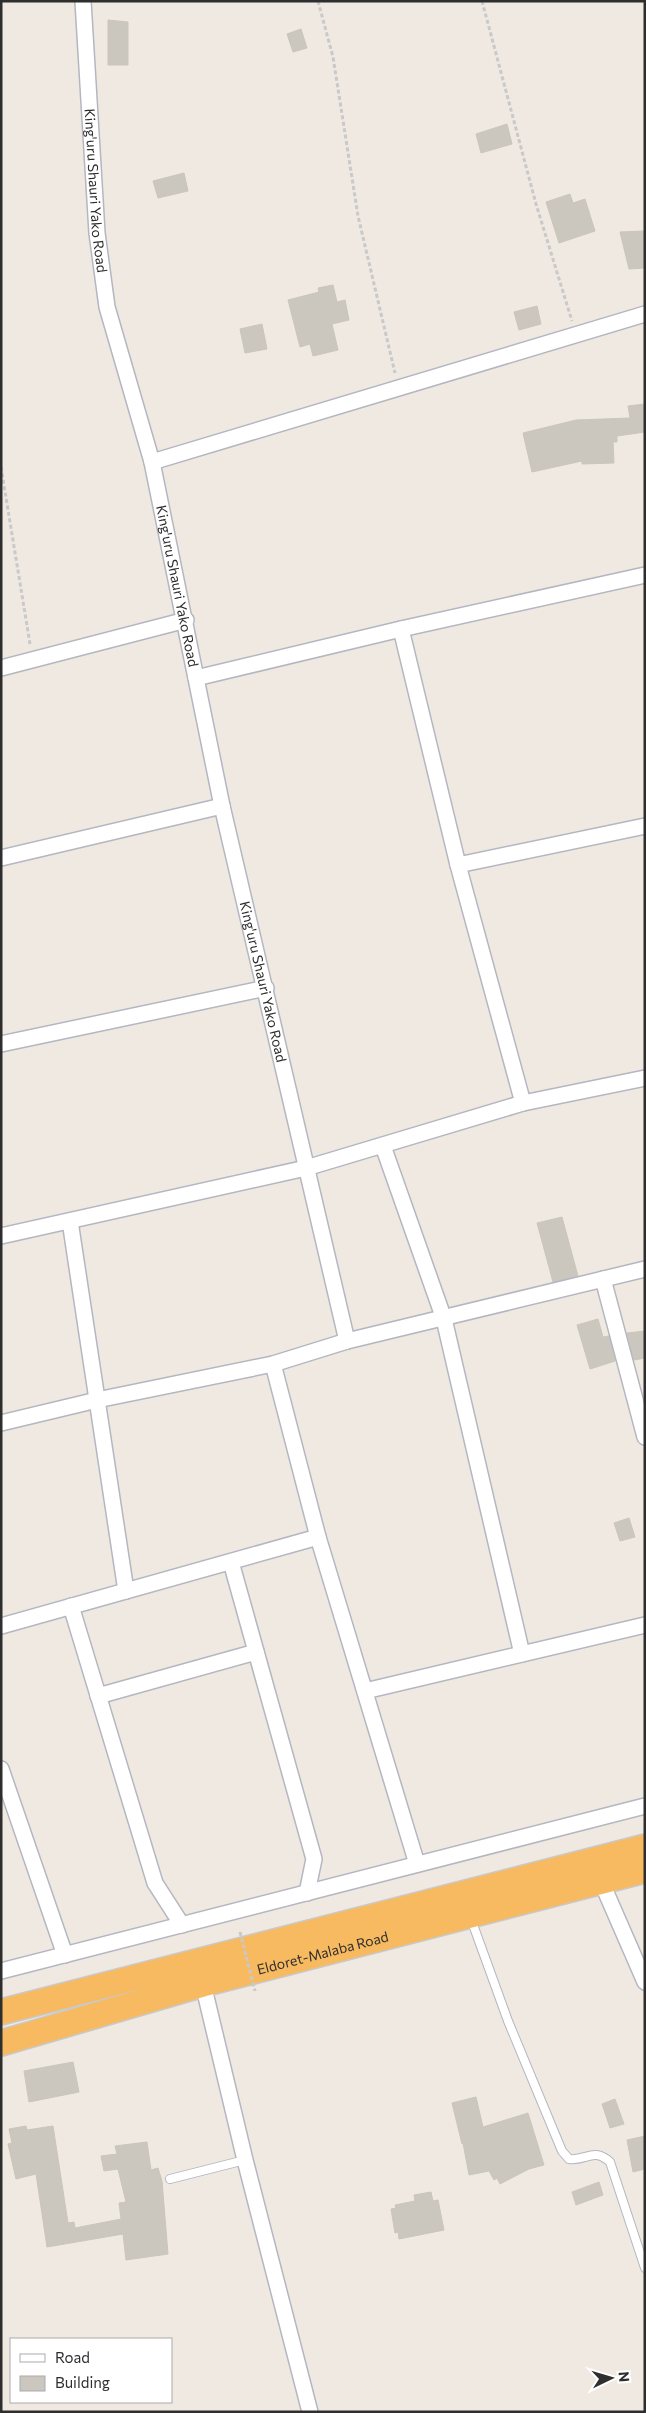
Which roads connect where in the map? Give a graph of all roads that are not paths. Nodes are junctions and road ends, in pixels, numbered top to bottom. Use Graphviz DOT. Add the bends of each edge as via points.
graph roads {
  1 [pos="83,1"];
  2 [pos="645,314"];
  3 [pos="152,462"];
  4 [pos="645,575"];
  5 [pos="186,620"];
  6 [pos="401,629"];
  7 [pos="1,668"];
  8 [pos="196,678"];
  9 [pos="222,806"];
  10 [pos="644,830"];
  11 [pos="1,858"];
  12 [pos="458,865"];
  13 [pos="266,988"];
  14 [pos="1,1044"];
  15 [pos="645,1078"];
  16 [pos="523,1103"];
  17 [pos="383,1146"];
  18 [pos="306,1168"];
  19 [pos="70,1221"];
  20 [pos="1,1236"];
  21 [pos="645,1269"];
  22 [pos="603,1279"];
  23 [pos="444,1319"];
  24 [pos="347,1341"];
  25 [pos="274,1364"];
  26 [pos="96,1400"];
  27 [pos="1,1423"];
  28 [pos="645,1437"];
  29 [pos="318,1537"];
  30 [pos="231,1562"];
  31 [pos="126,1591"];
  32 [pos="71,1606"];
  33 [pos="645,1625"];
  34 [pos="1,1626"];
  35 [pos="256,1652"];
  36 [pos="522,1654"];
  37 [pos="365,1691"];
  38 [pos="98,1696"];
  39 [pos="1,1768"];
  40 [pos="645,1806"];
  41 [pos="645,1847"];
  42 [pos="417,1864"];
  43 [pos="645,1870"];
  44 [pos="601,1881"];
  45 [pos="307,1893"];
  46 [pos="469,1915"];
  47 [pos="182,1925"];
  48 [pos="66,1954"];
  49 [pos="1,1971"];
  50 [pos="645,1982"];
  51 [pos="203,1984"];
  52 [pos="1,2012"];
  53 [pos="1,2044"];
  54 [pos="245,2160"];
  55 [pos="170,2179"];
  56 [pos="645,2268"];
  57 [pos="310,2412"];
  1 -- 3 [label="street, King'uru Shauri Yako Road" via="100,269 107,306"];
  2 -- 3 [label="street"];
  3 -- 5 [label="street, King'uru Shauri Yako Road"];
  4 -- 6 [label="street"];
  5 -- 7 [label="street"];
  5 -- 8 [label="street, King'uru Shauri Yako Road"];
  6 -- 8 [label="street"];
  6 -- 12 [label="street"];
  8 -- 9 [label="street, King'uru Shauri Yako Road"];
  9 -- 11 [label="street"];
  9 -- 13 [label="street, King'uru Shauri Yako Road"];
  10 -- 12 [label="street"];
  12 -- 16 [label="street"];
  13 -- 14 [label="street"];
  13 -- 18 [label="street, King'uru Shauri Yako Road"];
  15 -- 16 [label="street"];
  16 -- 17 [label="street"];
  17 -- 18 [label="street"];
  17 -- 23 [label="street"];
  18 -- 19 [label="street"];
  18 -- 24 [label="street, King'uru Shauri Yako Road"];
  19 -- 20 [label="street"];
  19 -- 26 [label="street"];
  21 -- 22 [label="street"];
  22 -- 23 [label="street"];
  22 -- 28 [label="street"];
  23 -- 24 [label="street"];
  23 -- 36 [label="street"];
  24 -- 25 [label="street"];
  25 -- 26 [label="street"];
  25 -- 29 [label="street"];
  26 -- 27 [label="street"];
  26 -- 31 [label="street"];
  29 -- 30 [label="street"];
  29 -- 37 [label="street"];
  30 -- 31 [label="street"];
  30 -- 35 [label="street"];
  31 -- 32 [label="street"];
  32 -- 34 [label="street"];
  32 -- 38 [label="street"];
  33 -- 36 [label="street"];
  35 -- 38 [label="street"];
  35 -- 45 [label="street" via="314,1859"];
  36 -- 37 [label="street"];
  37 -- 42 [label="street"];
  38 -- 47 [label="street" via="155,1884"];
  39 -- 48 [label="street"];
  40 -- 42 [label="street"];
  41 -- 52 [label="highway, Eldoret-Malaba Road"];
  42 -- 45 [label="street"];
  43 -- 44 [label="highway, Eldoret-Malaba Road"];
  44 -- 46 [label="highway, Eldoret-Malaba Road"];
  44 -- 50 [label="street"];
  45 -- 47 [label="street"];
  46 -- 51 [label="highway, Eldoret-Malaba Road"];
  46 -- 56 [label="lane" via="508,2021 562,2151 568,2159 577,2160 591,2154 610,2162"];
  47 -- 48 [label="street"];
  48 -- 49 [label="street"];
  51 -- 53 [label="highway, Eldoret-Malaba Road"];
  51 -- 54 [label="street"];
  54 -- 55 [label="lane"];
  54 -- 57 [label="street"];
}
